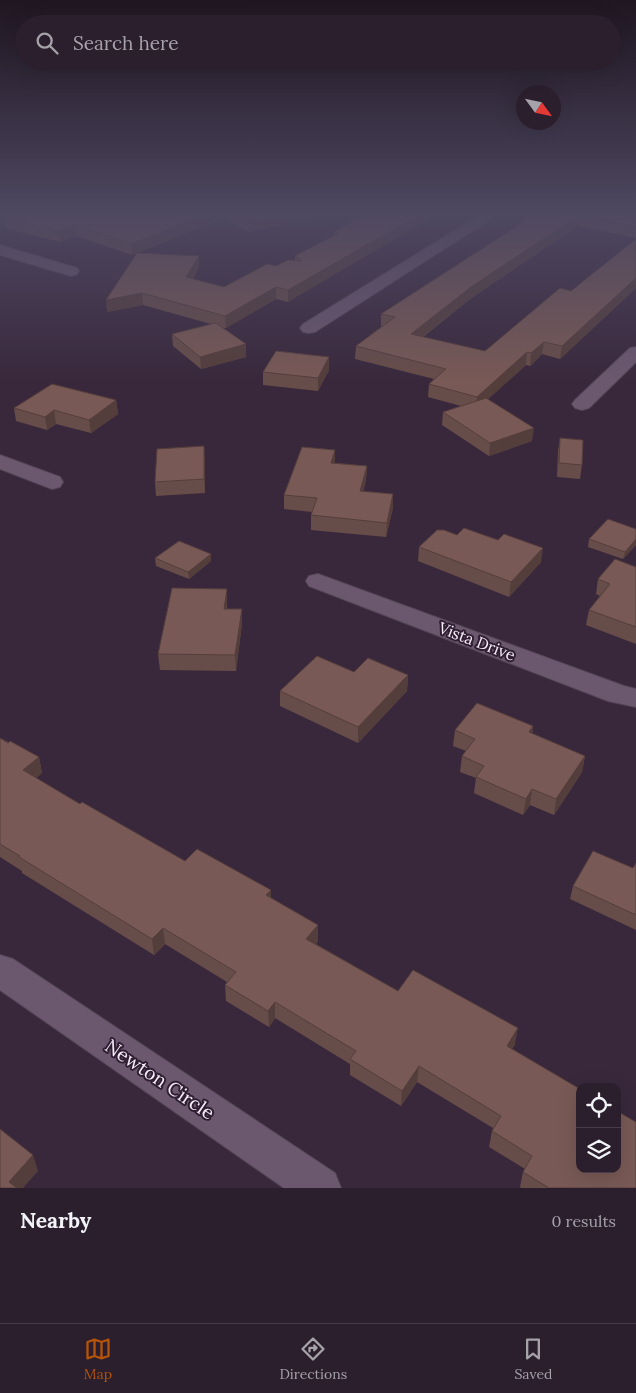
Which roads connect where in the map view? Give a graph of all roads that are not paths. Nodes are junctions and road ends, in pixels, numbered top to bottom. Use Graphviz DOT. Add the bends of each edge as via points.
graph roads {
  1 [pos="401,270"];
  2 [pos="309,328"];
  3 [pos="636,352"];
  4 [pos="582,404"];
  5 [pos="0,461"];
  6 [pos="52,482"];
  7 [pos="318,581"];
  8 [pos="636,698"];
  9 [pos="0,970"];
  10 [pos="320,1188"];
  1 -- 2 [label="street"];
  3 -- 4 [label="street"];
  5 -- 6 [label="street"];
  7 -- 8 [label="street, Vista Drive"];
  9 -- 10 [label="street, Newton Circle"];
}
